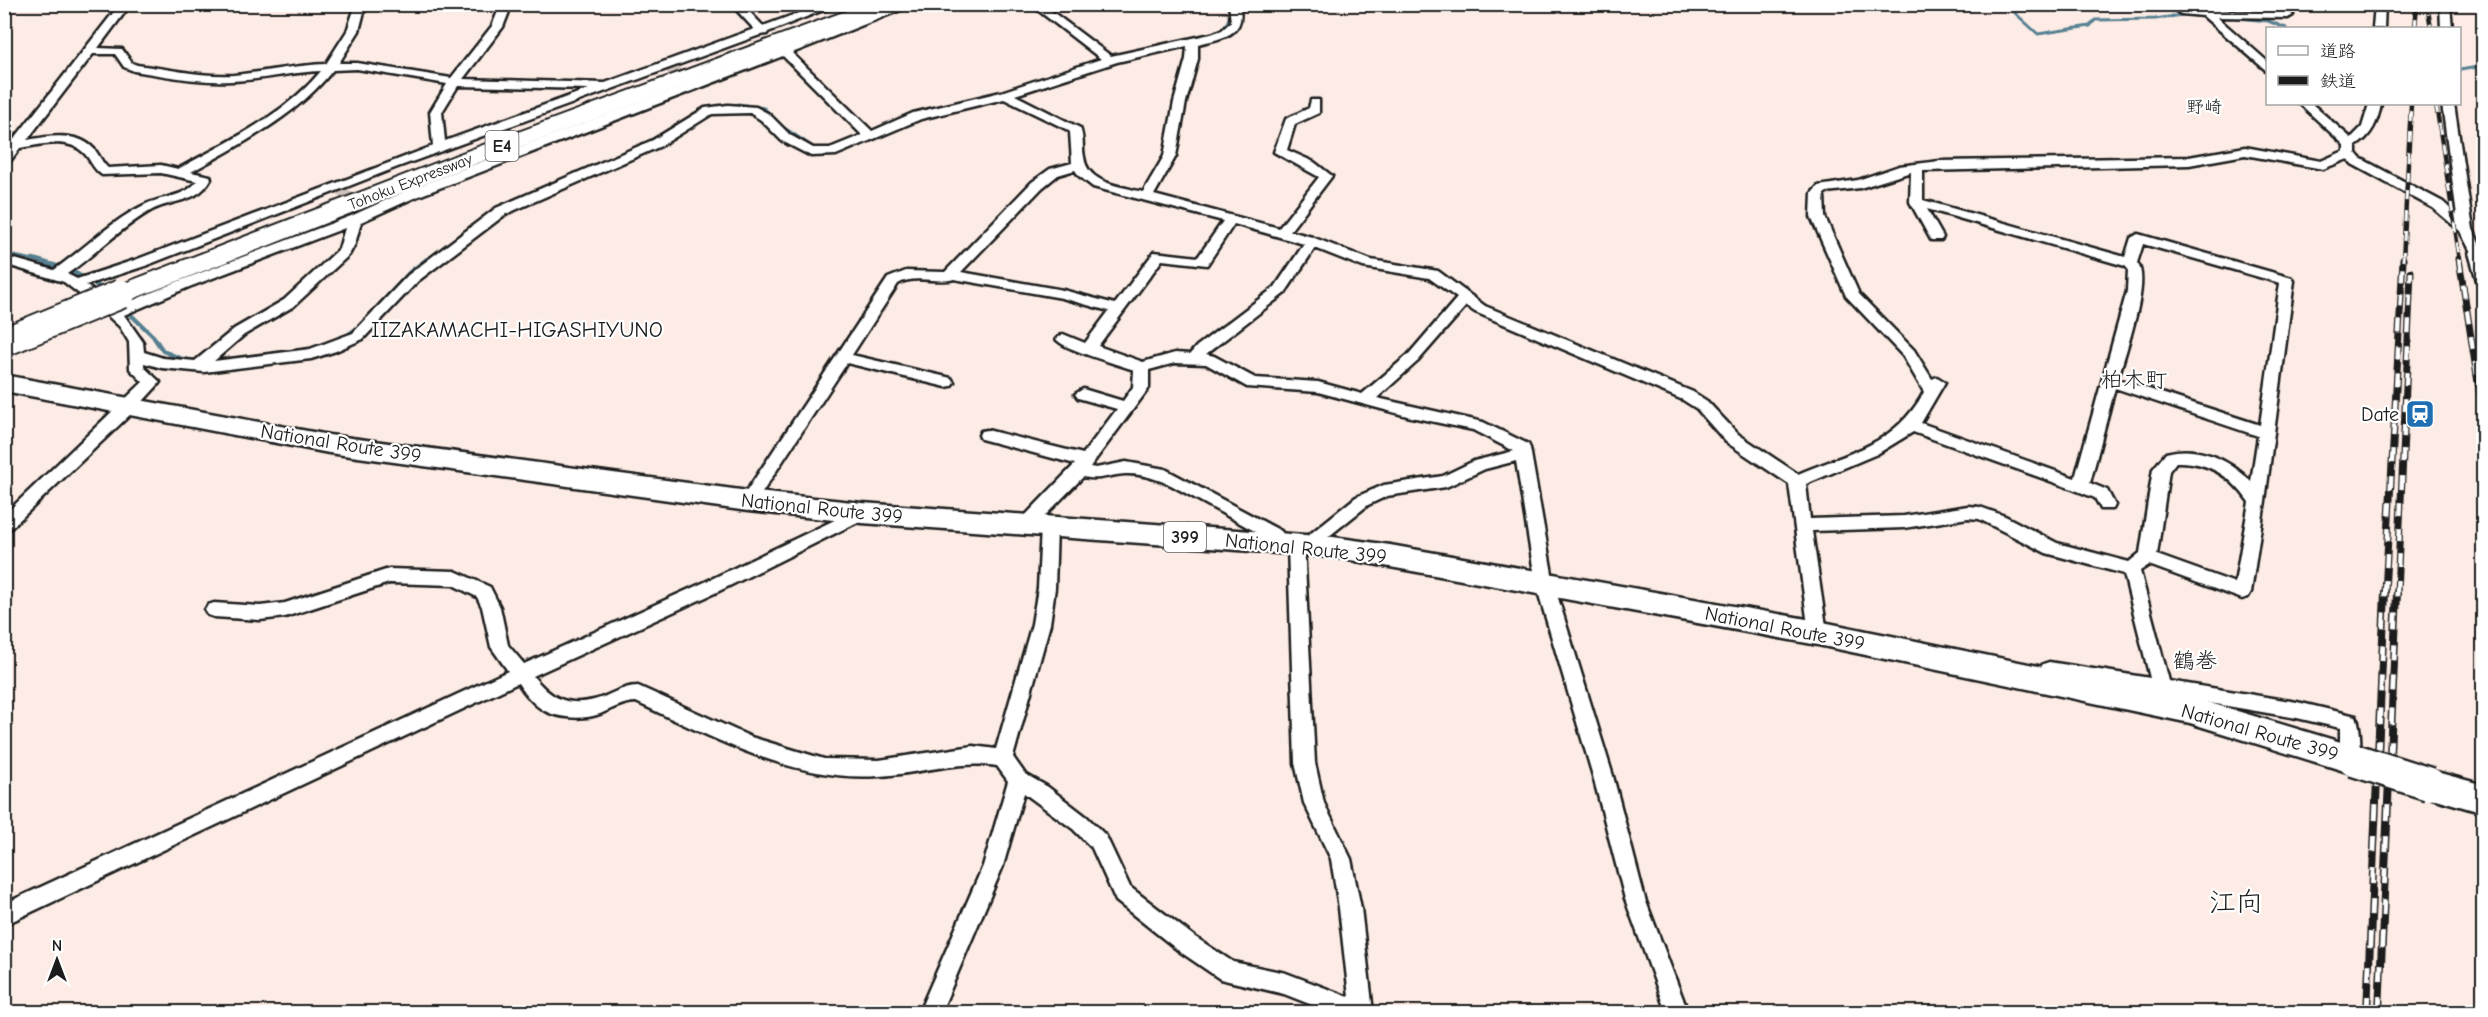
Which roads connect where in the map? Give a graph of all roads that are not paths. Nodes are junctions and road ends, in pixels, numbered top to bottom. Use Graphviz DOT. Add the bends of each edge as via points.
graph roads {
  1 [pos="126,4"];
  2 [pos="361,4"];
  3 [pos="507,4"];
  4 [pos="736,4"];
  5 [pos="834,4"];
  6 [pos="861,4"];
  7 [pos="885,4"];
  8 [pos="911,4"];
  9 [pos="1035,4"];
  10 [pos="1234,4"];
  11 [pos="2380,4"];
  12 [pos="2445,4"];
  13 [pos="2181,11"];
  14 [pos="2206,13"];
  15 [pos="2288,15"];
  16 [pos="2379,27"];
  17 [pos="2446,27"];
  18 [pos="763,32"];
  19 [pos="1193,42"];
  20 [pos="90,51"];
  21 [pos="784,51"];
  22 [pos="1106,58"];
  23 [pos="329,67"];
  24 [pos="2266,67"];
  25 [pos="454,82"];
  26 [pos="607,87"];
  27 [pos="1005,95"];
  28 [pos="1315,103"];
  29 [pos="2307,105"];
  30 [pos="2375,105"];
  31 [pos="2448,105"];
  32 [pos="867,134"];
  33 [pos="17,145"];
  34 [pos="2350,148"];
  35 [pos="439,149"];
  36 [pos="4,161"];
  37 [pos="1077,165"];
  38 [pos="1917,168"];
  39 [pos="182,172"];
  40 [pos="1146,197"];
  41 [pos="1917,202"];
  42 [pos="361,215"];
  43 [pos="1231,219"];
  44 [pos="2466,229"];
  45 [pos="1282,233"];
  46 [pos="1936,237"];
  47 [pos="1312,242"];
  48 [pos="2482,253"];
  49 [pos="4,260"];
  50 [pos="2130,263"];
  51 [pos="64,271"];
  52 [pos="951,274"];
  53 [pos="2484,280"];
  54 [pos="79,283"];
  55 [pos="116,298"];
  56 [pos="1464,299"];
  57 [pos="1118,309"];
  58 [pos="4,329"];
  59 [pos="1063,339"];
  60 [pos="4,342"];
  61 [pos="1089,348"];
  62 [pos="136,355"];
  63 [pos="842,357"];
  64 [pos="1194,358"];
  65 [pos="202,363"];
  66 [pos="1142,367"];
  67 [pos="2109,381"];
  68 [pos="946,382"];
  69 [pos="4,383"];
  70 [pos="1083,394"];
  71 [pos="1366,399"];
  72 [pos="129,407"];
  73 [pos="1127,407"];
  74 [pos="1910,425"];
  75 [pos="2266,433"];
  76 [pos="987,435"];
  77 [pos="1523,454"];
  78 [pos="1083,466"];
  79 [pos="1797,481"];
  80 [pos="2081,486"];
  81 [pos="748,501"];
  82 [pos="2257,501"];
  83 [pos="2107,505"];
  84 [pos="862,513"];
  85 [pos="4,525"];
  86 [pos="1802,525"];
  87 [pos="1038,526"];
  88 [pos="1296,545"];
  89 [pos="2147,558"];
  90 [pos="2131,569"];
  91 [pos="1545,585"];
  92 [pos="214,610"];
  93 [pos="1818,633"];
  94 [pos="1874,645"];
  95 [pos="520,674"];
  96 [pos="2162,688"];
  97 [pos="1003,758"];
  98 [pos="2352,759"];
  99 [pos="1018,780"];
  100 [pos="2484,799"];
  101 [pos="4,915"];
  102 [pos="1362,1011"];
  103 [pos="930,1012"];
  104 [pos="1677,1012"];
  1 -- 20 [label="street"];
  2 -- 23 [label="street" via="344,49"];
  3 -- 25 [label="street" via="496,27"];
  4 -- 18 [label="street"];
  5 -- 18 [label="street"];
  6 -- 55 [label="highway, Tohoku Expressway / E4" via="472,147"];
  7 -- 55 [label="highway, Tohoku Expressway / E4" via="469,158"];
  8 -- 21 [label="street"];
  9 -- 22 [label="street"];
  10 -- 19 [label="street" via="1238,19 1232,28"];
  11 -- 16 [label="street"];
  12 -- 17 [label="street"];
  13 -- 14 [label="street"];
  14 -- 15 [label="street"];
  14 -- 24 [label="street"];
  18 -- 26 [label="street"];
  19 -- 22 [label="street"];
  19 -- 40 [label="street" via="1170,156"];
  20 -- 23 [label="street" via="118,51 134,68 206,78"];
  20 -- 33 [label="street"];
  21 -- 32 [label="street"];
  21 -- 42 [label="street"];
  22 -- 27 [label="street"];
  23 -- 25 [label="street" via="357,66"];
  23 -- 39 [label="street" via="300,98 254,131"];
  25 -- 26 [label="street"];
  25 -- 35 [label="street" via="436,112"];
  26 -- 35 [label="street"];
  27 -- 32 [label="street" via="917,116"];
  27 -- 37 [label="street" via="1076,131"];
  28 -- 45 [label="street" via="1315,110 1290,122 1280,152 1326,176"];
  29 -- 34 [label="street"];
  30 -- 34 [label="street" via="2362,139"];
  31 -- 44 [label="street"];
  32 -- 65 [label="street" via="832,152 813,153 786,138 752,110 709,111 657,143 501,211 413,278 369,327 345,342 311,354"];
  33 -- 36 [label="street"];
  33 -- 39 [label="street" via="72,141 90,152 93,161 106,172"];
  34 -- 38 [label="street" via="2323,165 2245,151 2189,161"];
  34 -- 44 [label="street" via="2356,161 2438,205"];
  35 -- 55 [label="street" via="140,263"];
  37 -- 40 [label="street" via="1098,184"];
  37 -- 52 [label="street" via="1054,172 1037,185"];
  38 -- 41 [label="street"];
  38 -- 74 [label="street" via="1818,193 1818,218 1853,296 1935,386"];
  39 -- 51 [label="street" via="205,181 192,193 148,207"];
  40 -- 43 [label="street"];
  41 -- 46 [label="street"];
  41 -- 50 [label="street"];
  42 -- 55 [label="street" via="216,271"];
  42 -- 65 [label="street" via="350,227 349,246 344,252 289,303 239,332"];
  43 -- 45 [label="street"];
  43 -- 57 [label="street" via="1202,262 1159,255"];
  44 -- 48 [label="street"];
  45 -- 47 [label="street"];
  47 -- 56 [label="street" via="1368,264 1433,274"];
  47 -- 64 [label="street" via="1280,290"];
  48 -- 53 [label="street"];
  49 -- 51 [label="street"];
  50 -- 67 [label="street" via="2135,269 2134,291"];
  50 -- 75 [label="street" via="2138,238 2287,280"];
  51 -- 54 [label="street"];
  52 -- 57 [label="street" via="1064,294"];
  52 -- 63 [label="street" via="942,278 910,274 898,277"];
  54 -- 55 [label="street"];
  54 -- 55 [label="street"];
  55 -- 58 [label="highway, Tohoku Expressway / E4"];
  55 -- 60 [label="highway, Tohoku Expressway / E4, bridge"];
  55 -- 62 [label="street" via="136,342"];
  56 -- 71 [label="street" via="1413,358"];
  56 -- 79 [label="street" via="1688,396 1702,405 1732,438"];
  57 -- 61 [label="street"];
  59 -- 61 [label="street"];
  61 -- 66 [label="street"];
  62 -- 65 [label="street" via="162,363"];
  62 -- 72 [label="street" via="137,369 152,382"];
  63 -- 68 [label="street"];
  63 -- 81 [label="street"];
  64 -- 66 [label="street" via="1159,361"];
  64 -- 71 [label="street" via="1209,359 1259,384 1318,387"];
  66 -- 73 [label="street" via="1141,388"];
  67 -- 75 [label="street"];
  67 -- 80 [label="street"];
  69 -- 72 [label="highway, National Route 399 / 399"];
  70 -- 73 [label="street"];
  71 -- 77 [label="street" via="1477,426 1522,448"];
  72 -- 81 [label="highway, National Route 399 / 399" via="329,444"];
  72 -- 85 [label="street"];
  73 -- 78 [label="street"];
  74 -- 79 [label="street" via="1884,443"];
  74 -- 80 [label="street"];
  75 -- 82 [label="street"];
  76 -- 78 [label="street"];
  77 -- 88 [label="street" via="1480,465 1446,481 1384,491 1362,501 1316,538"];
  77 -- 91 [label="street"];
  78 -- 87 [label="street"];
  78 -- 88 [label="street" via="1096,474 1126,468 1159,473"];
  79 -- 86 [label="street"];
  80 -- 83 [label="street" via="2101,494"];
  81 -- 84 [label="highway, National Route 399 / 399"];
  82 -- 89 [label="street" via="2242,592"];
  82 -- 89 [label="street" via="2224,466 2193,457 2172,457 2162,469"];
  84 -- 87 [label="highway, National Route 399 / 399"];
  84 -- 95 [label="street"];
  86 -- 90 [label="street" via="1904,522 1980,513 2052,548"];
  86 -- 93 [label="street"];
  87 -- 88 [label="highway, National Route 399 / 399"];
  87 -- 97 [label="street" via="1047,585 1041,623"];
  88 -- 91 [label="highway, National Route 399 / 399" via="1390,555"];
  88 -- 102 [label="street" via="1305,764 1314,803 1341,859"];
  89 -- 90 [label="street"];
  90 -- 96 [label="street"];
  91 -- 93 [label="highway, National Route 399 / 399"];
  91 -- 104 [label="street" via="1635,899"];
  92 -- 95 [label="street" via="285,610 389,576 455,578 484,592 500,647"];
  93 -- 94 [label="highway, National Route 399 / 399"];
  94 -- 96 [label="street" via="1906,642"];
  94 -- 98 [label="highway, National Route 399 / 399" via="2190,710"];
  95 -- 97 [label="street" via="548,704 567,709 594,708 627,694 638,694 747,744 824,767 879,768 973,754"];
  95 -- 101 [label="street"];
  96 -- 98 [label="street" via="2349,722"];
  97 -- 99 [label="street"];
  98 -- 100 [label="highway, National Route 399 / 399, bridge"];
  99 -- 102 [label="street" via="1049,799 1099,842 1123,894 1228,972 1286,984"];
  99 -- 103 [label="street" via="993,866"];
}
